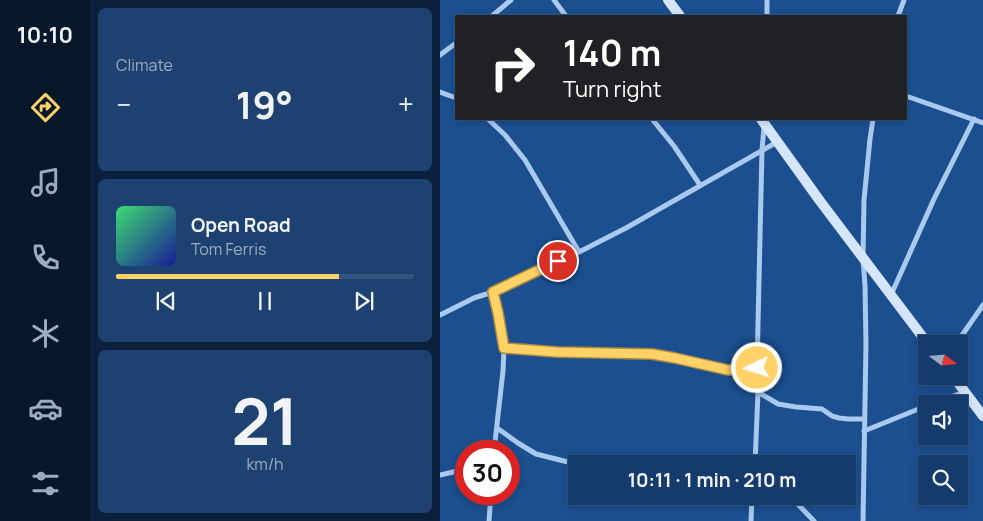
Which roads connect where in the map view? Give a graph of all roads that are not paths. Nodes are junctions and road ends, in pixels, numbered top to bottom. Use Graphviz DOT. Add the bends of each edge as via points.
graph roads {
  1 [pos="511,0"];
  2 [pos="554,0"];
  3 [pos="668,0"];
  4 [pos="767,0"];
  5 [pos="904,0"];
  6 [pos="493,15"];
  7 [pos="565,15"];
  8 [pos="679,15"];
  9 [pos="767,15"];
  10 [pos="898,15"];
  11 [pos="455,44"];
  12 [pos="440,55"];
  13 [pos="440,92"];
  14 [pos="907,96"];
  15 [pos="455,98"];
  16 [pos="974,119"];
  17 [pos="489,120"];
  18 [pos="653,120"];
  19 [pos="763,120"];
  20 [pos="873,120"];
  21 [pos="983,123"];
  22 [pos="778,141"];
  23 [pos="762,150"];
  24 [pos="700,184"];
  25 [pos="579,252"];
  26 [pos="863,258"];
  27 [pos="493,292"];
  28 [pos="890,295"];
  29 [pos="983,305"];
  30 [pos="440,315"];
  31 [pos="921,335"];
  32 [pos="962,335"];
  33 [pos="504,348"];
  34 [pos="757,368"];
  35 [pos="960,385"];
  36 [pos="758,392"];
  37 [pos="965,392"];
  38 [pos="957,395"];
  39 [pos="918,409"];
  40 [pos="982,412"];
  41 [pos="864,419"];
  42 [pos="497,428"];
  43 [pos="864,431"];
  44 [pos="495,440"];
  45 [pos="756,455"];
  46 [pos="568,462"];
  47 [pos="455,472"];
  48 [pos="440,475"];
  49 [pos="490,505"];
  50 [pos="752,505"];
  51 [pos="799,505"];
  52 [pos="489,521"];
  53 [pos="751,521"];
  54 [pos="814,521"];
  55 [pos="863,521"];
  1 -- 6 [label="street"];
  2 -- 7 [label="street"];
  3 -- 8 [label="street"];
  4 -- 9 [label="street"];
  5 -- 10 [label="street"];
  11 -- 12 [label="street"];
  13 -- 15 [label="street"];
  14 -- 16 [label="street"];
  16 -- 21 [label="street"];
  16 -- 28 [label="street"];
  17 -- 25 [label="street" via="525,160"];
  18 -- 24 [label="street"];
  19 -- 22 [label="street"];
  19 -- 23 [label="street"];
  20 -- 26 [label="street" via="864,200"];
  22 -- 23 [label="street"];
  22 -- 26 [label="street"];
  23 -- 24 [label="street"];
  23 -- 34 [label="street"];
  24 -- 25 [label="street"];
  25 -- 27 [label="street"];
  26 -- 28 [label="street"];
  26 -- 41 [label="street"];
  27 -- 30 [label="street"];
  27 -- 33 [label="street"];
  28 -- 31 [label="street"];
  29 -- 32 [label="street"];
  33 -- 34 [label="street" via="652,354 728,370"];
  33 -- 42 [label="street"];
  34 -- 36 [label="street"];
  35 -- 37 [label="street"];
  36 -- 41 [label="street" via="778,404 822,409 840,418"];
  36 -- 45 [label="street"];
  37 -- 38 [label="street"];
  37 -- 40 [label="street"];
  39 -- 43 [label="street"];
  41 -- 43 [label="street"];
  42 -- 44 [label="street"];
  42 -- 46 [label="street" via="536,454"];
  43 -- 55 [label="street"];
  47 -- 48 [label="street"];
  49 -- 52 [label="street"];
  50 -- 53 [label="street"];
  51 -- 54 [label="street"];
}
